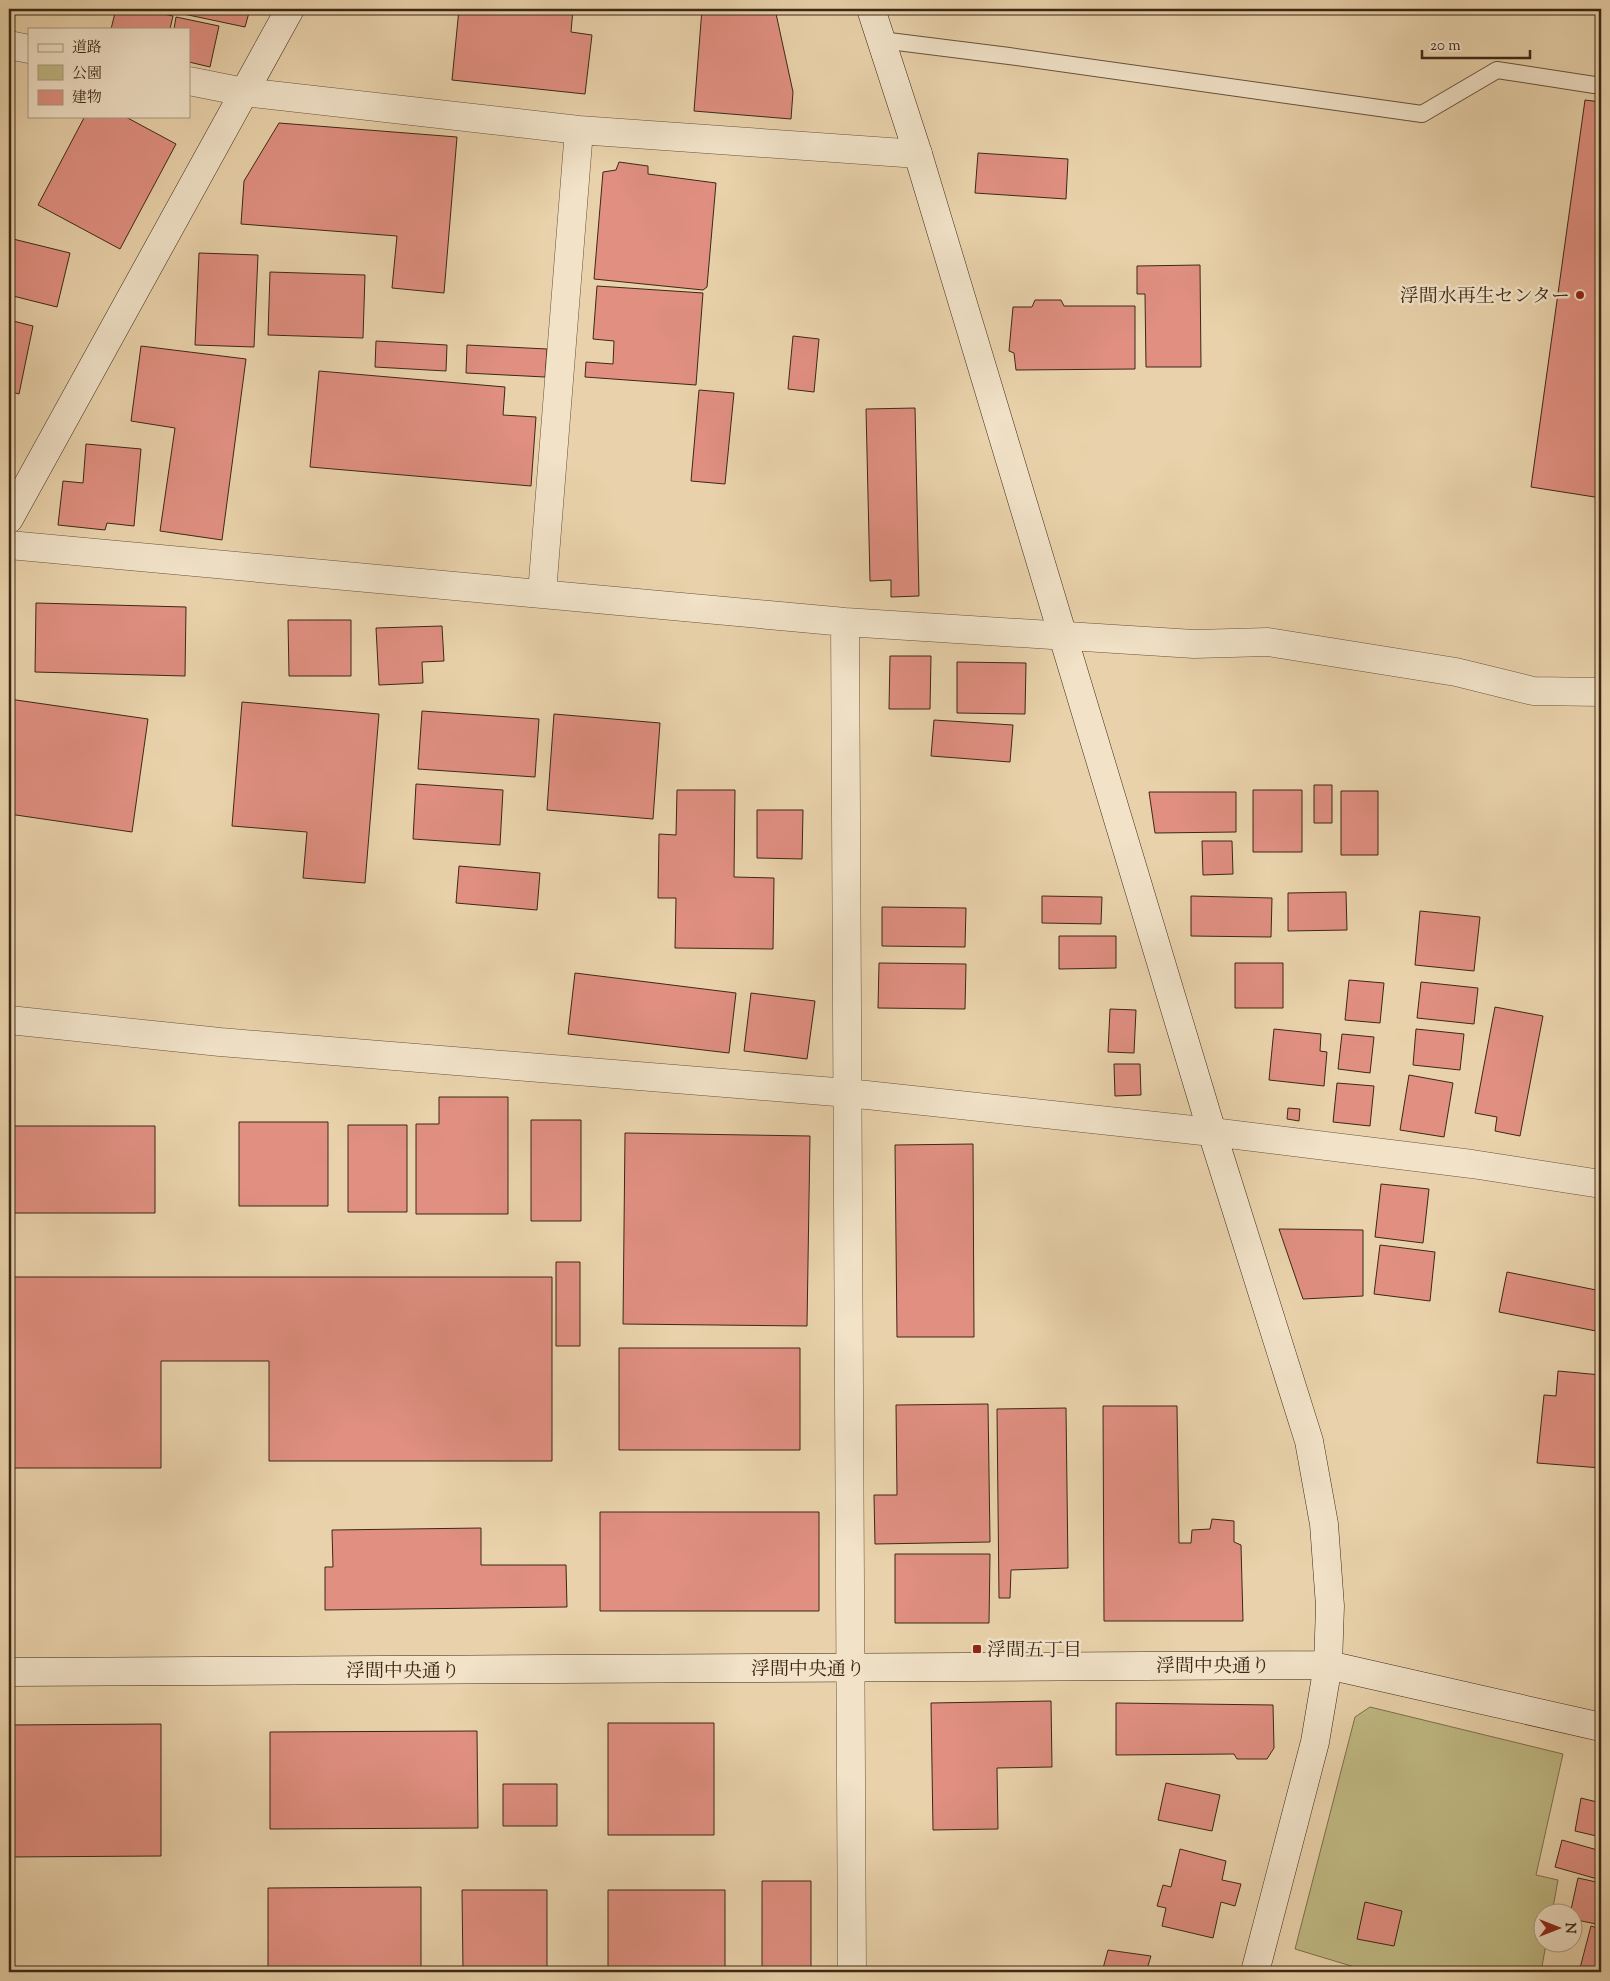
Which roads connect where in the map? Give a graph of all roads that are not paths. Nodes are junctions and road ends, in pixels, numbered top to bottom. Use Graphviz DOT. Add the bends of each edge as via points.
graph roads {
  1 [pos="290,9"];
  2 [pos="871,9"];
  3 [pos="881,40"];
  4 [pos="9,45"];
  5 [pos="28,49"];
  6 [pos="190,81"];
  7 [pos="1601,86"];
  8 [pos="244,92"];
  9 [pos="579,130"];
  10 [pos="918,154"];
  11 [pos="9,519"];
  12 [pos="9,545"];
  13 [pos="542,593"];
  14 [pos="846,622"];
  15 [pos="1062,636"];
  16 [pos="1601,692"];
  17 [pos="9,1020"];
  18 [pos="848,1093"];
  19 [pos="1212,1132"];
  20 [pos="1601,1184"];
  21 [pos="1328,1665"];
  22 [pos="851,1668"];
  23 [pos="9,1672"];
  24 [pos="1601,1727"];
  25 [pos="852,1972"];
  26 [pos="1255,1972"];
  1 -- 8 [label="street"];
  2 -- 3 [label="street"];
  3 -- 7 [label="lane" via="1422,114 1497,70"];
  3 -- 10 [label="street"];
  4 -- 5 [label="street"];
  6 -- 8 [label="street"];
  8 -- 9 [label="street"];
  8 -- 11 [label="street"];
  9 -- 10 [label="street"];
  9 -- 13 [label="street"];
  10 -- 15 [label="street"];
  12 -- 13 [label="street"];
  13 -- 14 [label="street"];
  14 -- 15 [label="street"];
  14 -- 18 [label="street"];
  15 -- 16 [label="street" via="1194,644 1268,642 1456,672 1532,691"];
  15 -- 19 [label="street"];
  17 -- 18 [label="street" via="230,1043"];
  18 -- 19 [label="street"];
  18 -- 22 [label="street"];
  19 -- 20 [label="street" via="1472,1164"];
  19 -- 21 [label="street" via="1309,1442 1324,1524 1330,1606"];
  21 -- 22 [label="street, 浮間中央通り"];
  21 -- 24 [label="street, 浮間中央通り"];
  21 -- 26 [label="street" via="1315,1742"];
  22 -- 23 [label="street, 浮間中央通り"];
  22 -- 25 [label="street"];
}
